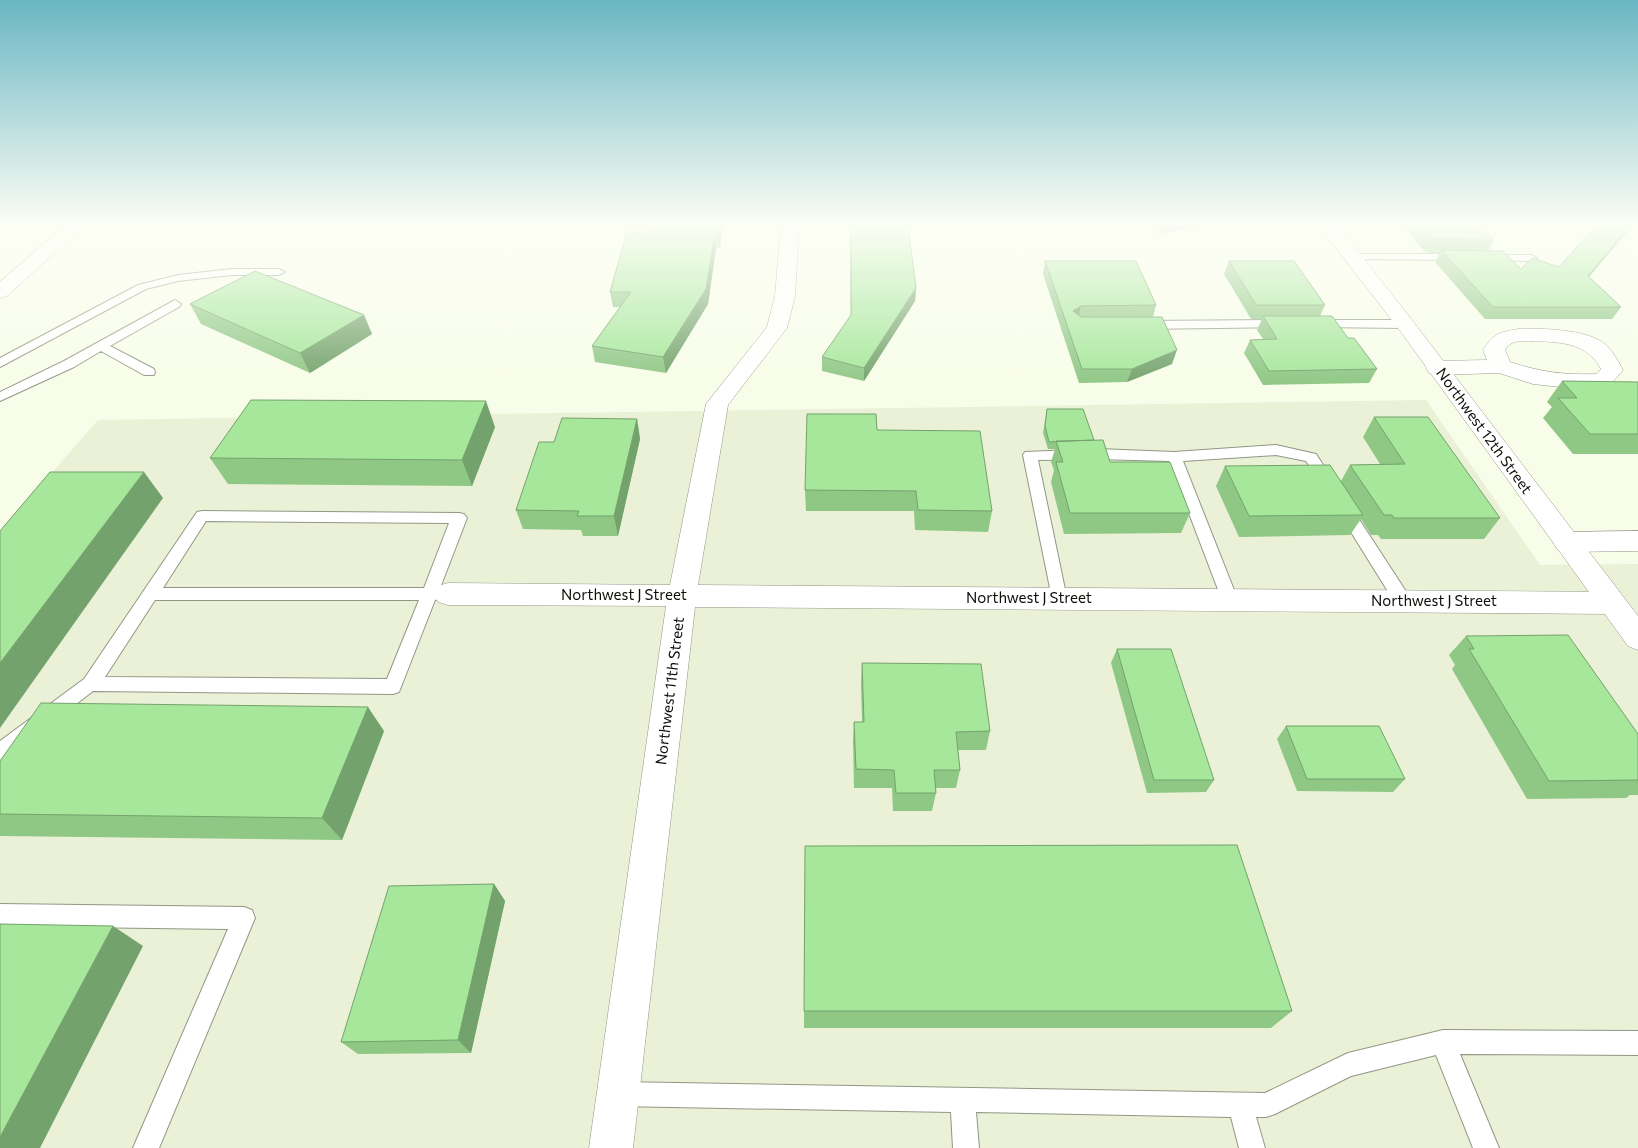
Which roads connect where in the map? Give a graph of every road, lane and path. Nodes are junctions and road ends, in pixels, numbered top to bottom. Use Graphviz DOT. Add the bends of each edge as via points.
graph roads {
  1 [pos="14,280"];
  2 [pos="175,280"];
  3 [pos="786,280"];
  4 [pos="1369,280"];
  5 [pos="0,292"];
  6 [pos="175,304"];
  7 [pos="1127,324"];
  8 [pos="1405,324"];
  9 [pos="100,346"];
  10 [pos="0,363"];
  11 [pos="1501,366"];
  12 [pos="1438,368"];
  13 [pos="149,372"];
  14 [pos="0,397"];
  15 [pos="1174,457"];
  16 [pos="1638,541"];
  17 [pos="1566,542"];
  18 [pos="151,594"];
  19 [pos="439,594"];
  20 [pos="682,596"];
  21 [pos="1059,599"];
  22 [pos="1230,600"];
  23 [pos="1403,601"];
  24 [pos="1610,603"];
  25 [pos="1638,638"];
  26 [pos="90,684"];
  27 [pos="0,752"];
  28 [pos="0,915"];
  29 [pos="1443,1042"];
  30 [pos="1638,1043"];
  31 [pos="618,1094"];
  32 [pos="962,1100"];
  33 [pos="1240,1104"];
  34 [pos="146,1148"];
  35 [pos="611,1148"];
  36 [pos="966,1148"];
  37 [pos="1252,1148"];
  38 [pos="1486,1148"];
  1 -- 5 [label="street"];
  2 -- 10 [label="lane" via="142,287"];
  3 -- 20 [label="street, Northwest 11th Street" via="778,328 716,404"];
  4 -- 8 [label="street, Northwest 12th Street"];
  6 -- 9 [label="lane"];
  7 -- 8 [label="lane"];
  8 -- 12 [label="street, Northwest 12th Street"];
  9 -- 13 [label="lane"];
  9 -- 14 [label="lane"];
  11 -- 11 [label="street" via="1532,377 1570,381 1602,380 1612,370 1606,357 1591,344 1561,336 1516,335 1500,340 1494,350"];
  11 -- 12 [label="street"];
  12 -- 17 [label="street, Northwest 12th Street"];
  15 -- 21 [label="lane" via="1030,455"];
  15 -- 22 [label="lane"];
  15 -- 23 [label="lane" via="1276,450 1311,456"];
  16 -- 17 [label="street"];
  17 -- 24 [label="street, Northwest 12th Street"];
  18 -- 19 [label="lane"];
  18 -- 19 [label="lane" via="202,516 459,518"];
  18 -- 26 [label="lane"];
  19 -- 20 [label="street, Northwest J Street"];
  19 -- 26 [label="lane" via="393,687"];
  20 -- 21 [label="street, Northwest J Street"];
  20 -- 31 [label="street, Northwest 11th Street"];
  21 -- 22 [label="street, Northwest J Street"];
  22 -- 23 [label="street, Northwest J Street"];
  23 -- 24 [label="street, Northwest J Street"];
  24 -- 25 [label="street, Northwest 12th Street"];
  26 -- 27 [label="lane"];
  28 -- 34 [label="lane" via="244,918"];
  29 -- 30 [label="lane"];
  29 -- 33 [label="lane" via="1348,1065 1266,1105"];
  29 -- 38 [label="lane"];
  31 -- 32 [label="lane"];
  31 -- 35 [label="street, Northwest 11th Street"];
  32 -- 33 [label="lane"];
  32 -- 36 [label="lane"];
  33 -- 37 [label="lane"];
}
